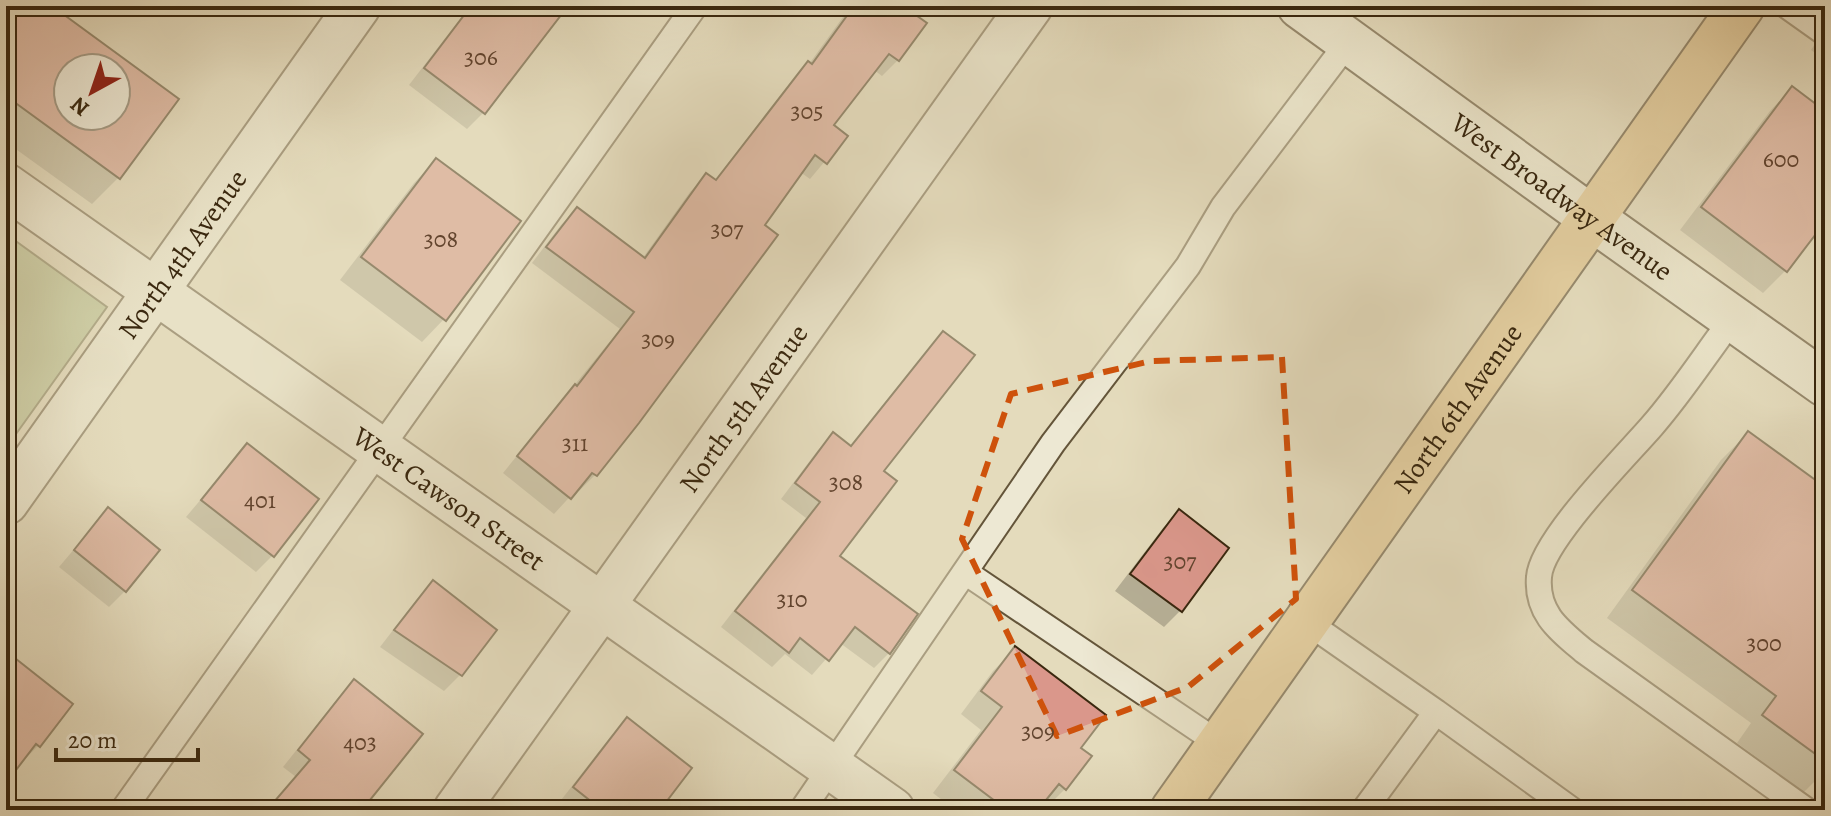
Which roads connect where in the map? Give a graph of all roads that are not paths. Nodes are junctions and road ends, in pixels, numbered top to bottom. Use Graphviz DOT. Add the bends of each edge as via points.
graph roads {
  1 [pos="358,6"];
  2 [pos="695,6"];
  3 [pos="1030,6"];
  4 [pos="1300,6"];
  5 [pos="1742,6"];
  6 [pos="1787,6"];
  7 [pos="1825,33"];
  8 [pos="1349,41"];
  9 [pos="6,186"];
  10 [pos="1593,219"];
  11 [pos="154,292"];
  12 [pos="1733,318"];
  13 [pos="1825,384"];
  14 [pos="379,449"];
  15 [pos="6,502"];
  16 [pos="965,572"];
  17 [pos="601,605"];
  18 [pos="1307,622"];
  19 [pos="1436,712"];
  20 [pos="1220,744"];
  21 [pos="832,768"];
  22 [pos="123,810"];
  23 [pos="456,810"];
  24 [pos="802,810"];
  25 [pos="892,810"];
  26 [pos="1173,810"];
  27 [pos="1364,810"];
  28 [pos="1572,810"];
  29 [pos="1806,810"];
  1 -- 11 [label="street, North 4th Avenue"];
  2 -- 14 [label="lane"];
  3 -- 17 [label="street, North 5th Avenue"];
  4 -- 8 [label="street, West Broadway Avenue"];
  5 -- 10 [label="main road, North 6th Avenue"];
  6 -- 7 [label="lane"];
  8 -- 10 [label="street, West Broadway Avenue"];
  8 -- 16 [label="lane" via="1223,207 1188,266 1053,443"];
  9 -- 11 [label="street, West Cawson Street"];
  10 -- 12 [label="street, West Broadway Avenue"];
  10 -- 18 [label="main road, North 6th Avenue"];
  11 -- 14 [label="street, West Cawson Street"];
  11 -- 15 [label="street, North 4th Avenue"];
  12 -- 13 [label="street, West Broadway Avenue"];
  12 -- 29 [label="lane" via="1653,426 1579,508 1538,574 1540,596 1554,626"];
  14 -- 17 [label="street, West Cawson Street"];
  14 -- 22 [label="lane"];
  16 -- 20 [label="lane"];
  16 -- 21 [label="lane"];
  17 -- 21 [label="street, West Cawson Street"];
  17 -- 23 [label="street, North 5th Avenue"];
  18 -- 19 [label="lane"];
  18 -- 20 [label="main road, North 6th Avenue"];
  19 -- 27 [label="lane"];
  19 -- 28 [label="lane"];
  20 -- 26 [label="main road, North 6th Avenue"];
  21 -- 24 [label="lane"];
  21 -- 25 [label="street, West Cawson Street"];
}
